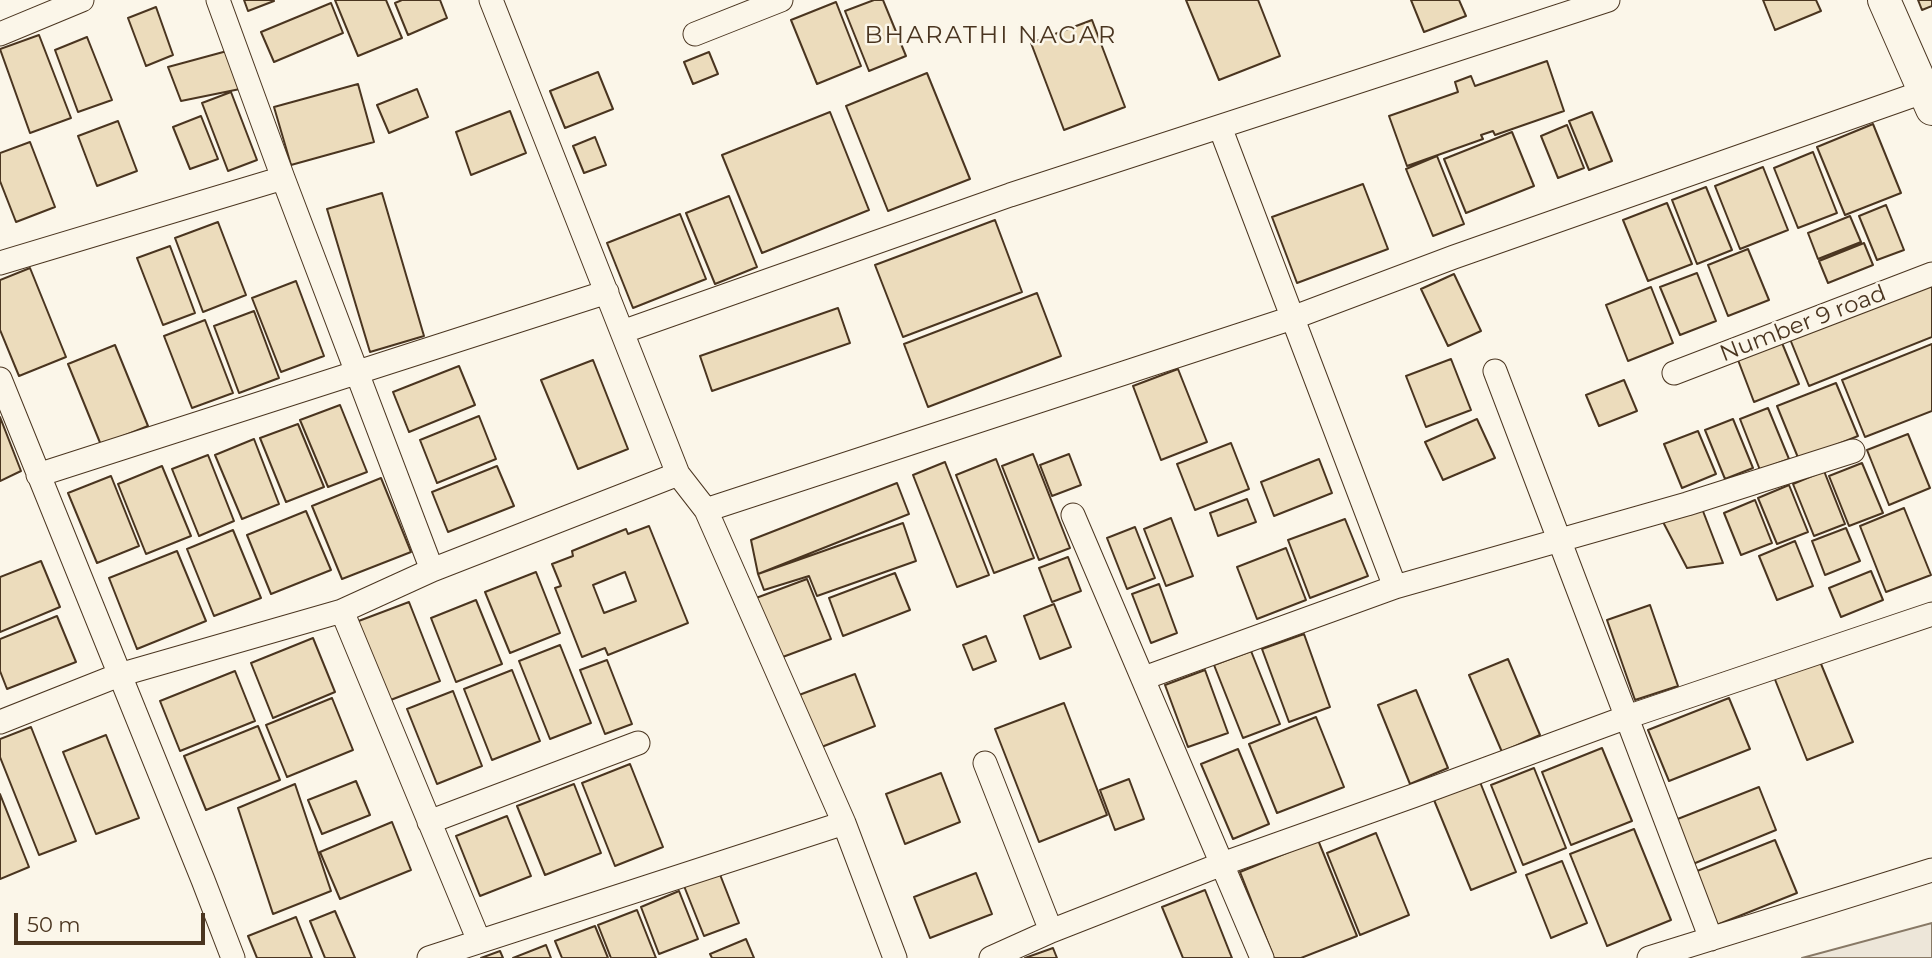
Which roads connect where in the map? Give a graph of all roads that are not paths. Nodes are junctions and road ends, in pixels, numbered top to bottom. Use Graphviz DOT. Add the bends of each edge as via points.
graph roads {
  1 [pos="82,0"];
  2 [pos="218,0"];
  3 [pos="491,0"];
  4 [pos="781,0"];
  5 [pos="1608,0"];
  6 [pos="1884,0"];
  7 [pos="0,34"];
  8 [pos="695,34"];
  9 [pos="1927,100"];
  10 [pos="1220,127"];
  11 [pos="283,178"];
  12 [pos="0,263"];
  13 [pos="1932,274"];
  14 [pos="607,292"];
  15 [pos="1292,318"];
  16 [pos="622,332"];
  17 [pos="1495,371"];
  18 [pos="357,373"];
  19 [pos="1674,373"];
  20 [pos="0,379"];
  21 [pos="1853,451"];
  22 [pos="678,474"];
  23 [pos="38,475"];
  24 [pos="706,510"];
  25 [pos="1073,515"];
  26 [pos="1559,541"];
  27 [pos="432,570"];
  28 [pos="1395,587"];
  29 [pos="342,611"];
  30 [pos="1932,614"];
  31 [pos="119,675"];
  32 [pos="1143,678"];
  33 [pos="1627,717"];
  34 [pos="0,722"];
  35 [pos="638,743"];
  36 [pos="985,763"];
  37 [pos="429,822"];
  38 [pos="844,823"];
  39 [pos="1222,864"];
  40 [pos="1932,870"];
  41 [pos="1051,932"];
  42 [pos="1711,939"];
  43 [pos="479,941"];
  44 [pos="233,958"];
  45 [pos="429,958"];
  46 [pos="895,958"];
  47 [pos="991,958"];
  48 [pos="1262,958"];
  49 [pos="1649,958"];
  1 -- 7 [label="street"];
  2 -- 11 [label="street"];
  3 -- 14 [label="street"];
  4 -- 8 [label="street"];
  5 -- 10 [label="street"];
  6 -- 9 [label="street"];
  9 -- 15 [label="street" via="1454,257"];
  10 -- 15 [label="street"];
  10 -- 16 [label="street" via="1010,195"];
  11 -- 12 [label="street"];
  11 -- 18 [label="street"];
  13 -- 19 [label="street, Number 9 road"];
  14 -- 16 [label="street"];
  14 -- 18 [label="street"];
  15 -- 24 [label="street"];
  15 -- 28 [label="street"];
  16 -- 22 [label="street"];
  17 -- 26 [label="street"];
  18 -- 23 [label="street"];
  18 -- 27 [label="street"];
  20 -- 23 [label="street"];
  21 -- 26 [label="street"];
  22 -- 24 [label="street"];
  22 -- 27 [label="street"];
  23 -- 31 [label="street"];
  24 -- 38 [label="street"];
  25 -- 32 [label="street"];
  26 -- 28 [label="street"];
  26 -- 33 [label="street"];
  27 -- 29 [label="street"];
  28 -- 32 [label="street"];
  29 -- 31 [label="street"];
  29 -- 37 [label="street"];
  30 -- 33 [label="street"];
  31 -- 34 [label="street"];
  31 -- 44 [label="street"];
  32 -- 39 [label="street"];
  33 -- 39 [label="street"];
  33 -- 42 [label="street"];
  35 -- 37 [label="street"];
  36 -- 41 [label="street"];
  37 -- 43 [label="street"];
  38 -- 43 [label="street"];
  38 -- 46 [label="street"];
  39 -- 41 [label="street"];
  39 -- 48 [label="street"];
  40 -- 42 [label="street"];
  41 -- 47 [label="street"];
  42 -- 49 [label="street"];
  43 -- 45 [label="street"];
}
